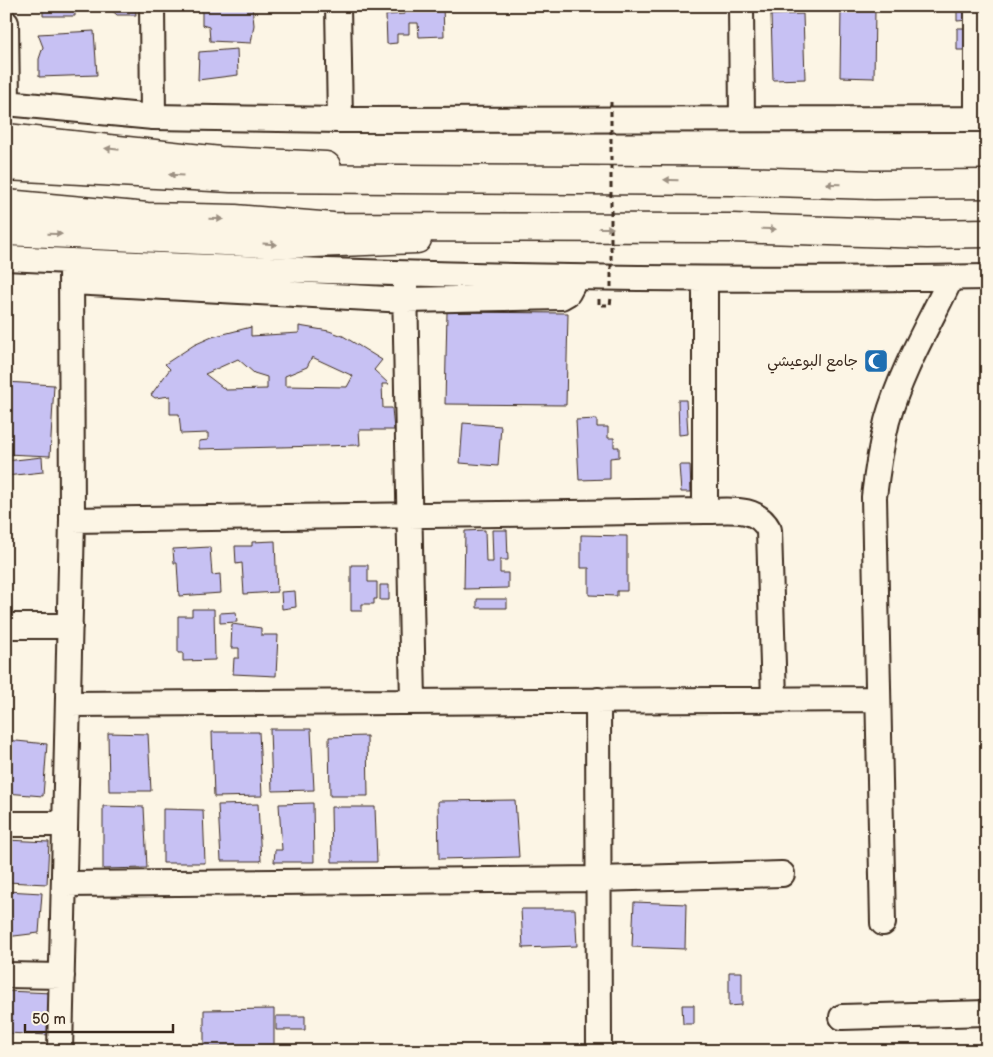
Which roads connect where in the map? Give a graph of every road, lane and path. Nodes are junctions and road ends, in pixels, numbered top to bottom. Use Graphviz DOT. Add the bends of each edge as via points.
graph roads {
  1 [pos="152,6"];
  2 [pos="338,6"];
  3 [pos="741,6"];
  4 [pos="977,6"];
  5 [pos="6,23"];
  6 [pos="611,100"];
  7 [pos="7,103"];
  8 [pos="153,117"];
  9 [pos="742,119"];
  10 [pos="982,119"];
  11 [pos="340,120"];
  12 [pos="6,138"];
  13 [pos="6,166"];
  14 [pos="492,178"];
  15 [pos="987,178"];
  16 [pos="987,184"];
  17 [pos="874,185"];
  18 [pos="6,204"];
  19 [pos="566,228"];
  20 [pos="6,232"];
  21 [pos="987,235"];
  22 [pos="6,258"];
  23 [pos="71,272"];
  24 [pos="405,274"];
  25 [pos="987,277"];
  26 [pos="576,278"];
  27 [pos="951,278"];
  28 [pos="704,280"];
  29 [pos="611,287"];
  30 [pos="406,300"];
  31 [pos="705,511"];
  32 [pos="411,515"];
  33 [pos="72,520"];
  34 [pos="6,626"];
  35 [pos="70,626"];
  36 [pos="774,699"];
  37 [pos="878,699"];
  38 [pos="598,700"];
  39 [pos="413,702"];
  40 [pos="68,704"];
  41 [pos="6,824"];
  42 [pos="65,824"];
  43 [pos="782,874"];
  44 [pos="598,879"];
  45 [pos="64,884"];
  46 [pos="883,922"];
  47 [pos="6,975"];
  48 [pos="62,976"];
  49 [pos="987,1013"];
  50 [pos="842,1017"];
  51 [pos="60,1051"];
  52 [pos="599,1051"];
  1 -- 8 [label="street"];
  2 -- 11 [label="street"];
  3 -- 9 [label="street"];
  4 -- 10 [label="street"];
  5 -- 7 [label="street"];
  6 -- 29 [label="path, bridge"];
  7 -- 8 [label="street"];
  8 -- 11 [label="street"];
  9 -- 10 [label="street"];
  9 -- 11 [label="street"];
  14 -- 12 [label="main road, one-way" via="437,172 220,161"];
  14 -- 13 [label="main road, one-way" via="231,178"];
  17 -- 14 [label="main road, one-way"];
  15 -- 17 [label="main road"];
  16 -- 17 [label="main road"];
  18 -- 19 [label="main road, one-way" via="147,217 234,219 333,227"];
  20 -- 19 [label="main road, one-way" via="288,244"];
  19 -- 21 [label="main road, one-way" via="732,228"];
  22 -- 23 [label="street"];
  23 -- 24 [label="street"];
  23 -- 30 [label="street"];
  23 -- 33 [label="street"];
  24 -- 26 [label="street"];
  24 -- 30 [label="street"];
  25 -- 27 [label="street"];
  26 -- 28 [label="street"];
  26 -- 30 [label="street" via="568,293 561,296"];
  27 -- 28 [label="street"];
  27 -- 37 [label="street" via="901,383 879,458 873,536"];
  28 -- 31 [label="street"];
  30 -- 32 [label="street"];
  31 -- 32 [label="street"];
  31 -- 36 [label="street" via="755,513 769,530"];
  32 -- 33 [label="street"];
  32 -- 39 [label="street"];
  33 -- 35 [label="street"];
  34 -- 35 [label="street"];
  35 -- 40 [label="street"];
  36 -- 37 [label="street"];
  36 -- 38 [label="street"];
  37 -- 46 [label="street"];
  38 -- 39 [label="street"];
  38 -- 44 [label="street"];
  39 -- 40 [label="street"];
  40 -- 42 [label="street"];
  41 -- 42 [label="street"];
  42 -- 45 [label="street"];
  43 -- 44 [label="street"];
  44 -- 45 [label="street"];
  44 -- 52 [label="street"];
  45 -- 48 [label="street"];
  47 -- 48 [label="street"];
  48 -- 51 [label="street"];
  49 -- 50 [label="street"];
}
